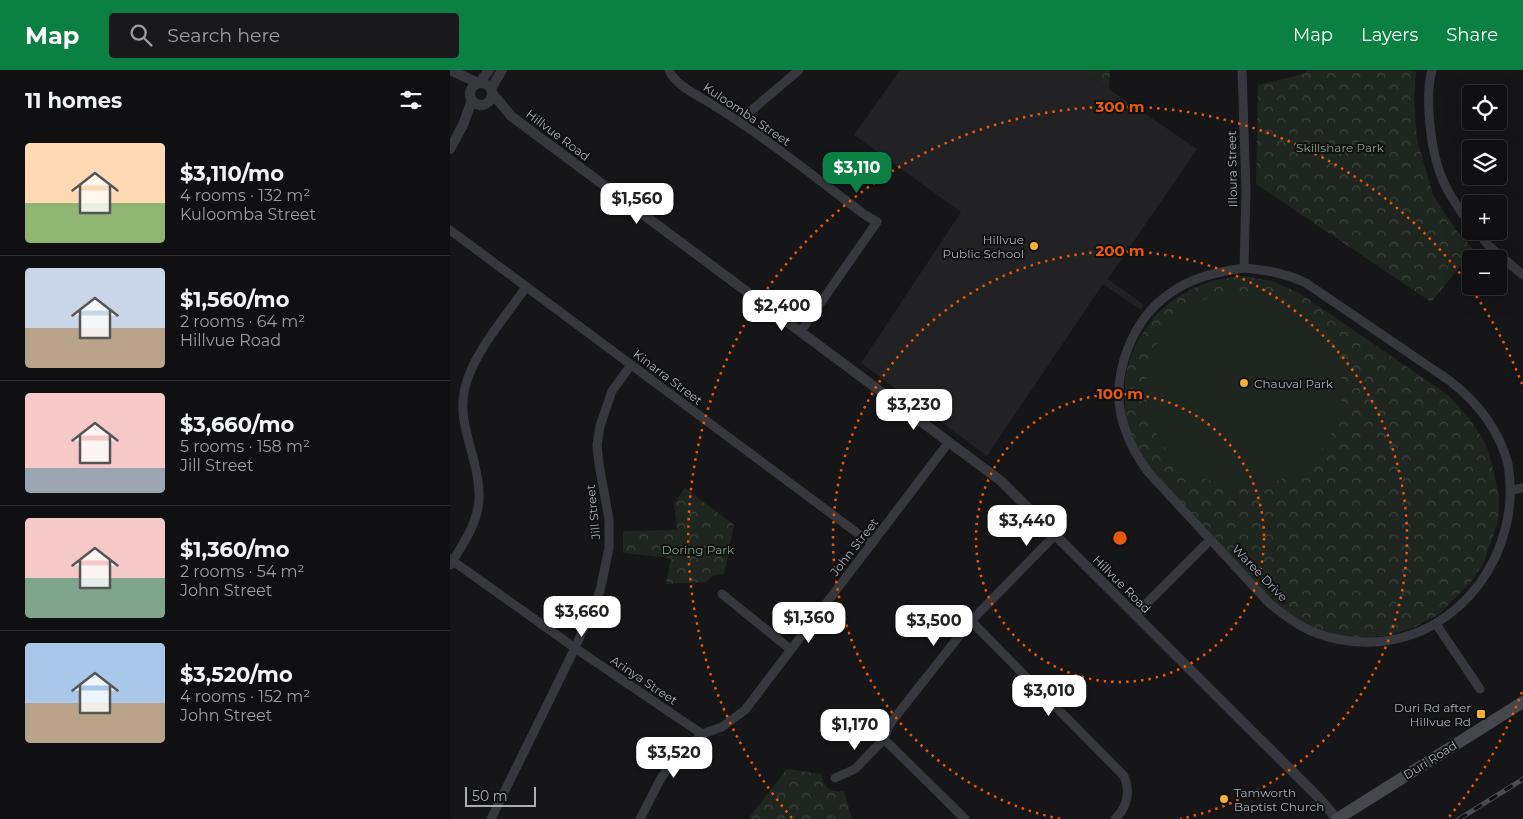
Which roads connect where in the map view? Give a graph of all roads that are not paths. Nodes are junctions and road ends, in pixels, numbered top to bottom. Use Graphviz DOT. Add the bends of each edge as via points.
graph roads {
  1 [pos="450,70"];
  2 [pos="489,70"];
  3 [pos="502,70"];
  4 [pos="669,70"];
  5 [pos="799,70"];
  6 [pos="1242,70"];
  7 [pos="1432,70"];
  8 [pos="479,83"];
  9 [pos="492,91"];
  10 [pos="471,97"];
  11 [pos="483,105"];
  12 [pos="511,116"];
  13 [pos="739,121"];
  14 [pos="464,125"];
  15 [pos="450,149"];
  16 [pos="1462,212"];
  17 [pos="450,230"];
  18 [pos="1484,240"];
  19 [pos="1244,268"];
  20 [pos="1523,275"];
  21 [pos="526,287"];
  22 [pos="801,331"];
  23 [pos="631,365"];
  24 [pos="950,442"];
  25 [pos="1523,488"];
  26 [pos="1511,490"];
  27 [pos="1056,535"];
  28 [pos="1210,540"];
  29 [pos="872,544"];
  30 [pos="451,562"];
  31 [pos="722,594"];
  32 [pos="1135,615"];
  33 [pos="971,621"];
  34 [pos="1436,624"];
  35 [pos="575,648"];
  36 [pos="790,649"];
  37 [pos="1480,690"];
  38 [pos="1523,702"];
  39 [pos="702,734"];
  40 [pos="884,739"];
  41 [pos="835,778"];
  42 [pos="491,819"];
  43 [pos="640,819"];
  44 [pos="965,819"];
  45 [pos="1115,819"];
  46 [pos="1337,819"];
  1 -- 8 [label="street"];
  1 -- 10 [label="street"];
  2 -- 8 [label="street"];
  3 -- 9 [label="street"];
  4 -- 13 [label="street, Kuloomba Street" via="684,87"];
  5 -- 13 [label="street"];
  6 -- 19 [label="street, Illoura Street" via="1246,191"];
  7 -- 16 [label="street" via="1429,109 1438,168"];
  8 -- 9 [label="street" via="485,83"];
  8 -- 10 [label="street" via="471,89"];
  9 -- 11 [label="street" via="491,99"];
  9 -- 12 [label="street, Hillvue Road"];
  10 -- 11 [label="street" via="474,103"];
  10 -- 14 [label="street"];
  11 -- 12 [label="street, Hillvue Road"];
  11 -- 14 [label="street"];
  12 -- 22 [label="street, Hillvue Road"];
  13 -- 22 [label="street, Kuloomba Street" via="877,222"];
  14 -- 15 [label="street"];
  17 -- 21 [label="street, Kinarra Street"];
  18 -- 20 [label="street"];
  19 -- 26 [label="street, Waree Drive" via="1288,275 1306,283 1466,393 1484,414 1501,444"];
  19 -- 28 [label="street, Waree Drive" via="1203,276 1163,298 1138,327 1120,377 1121,415 1137,458"];
  21 -- 23 [label="street, Kinarra Street"];
  21 -- 30 [label="street" via="484,346 465,387 464,425 480,493 474,522"];
  22 -- 24 [label="street, Hillvue Road"];
  23 -- 29 [label="street, Kinarra Street"];
  23 -- 35 [label="street, Jill Street" via="612,391 600,426 597,445 609,519 609,548 600,591"];
  24 -- 27 [label="street, Hillvue Road" via="1001,481"];
  24 -- 29 [label="street, John Street"];
  25 -- 26 [label="street"];
  26 -- 34 [label="street, Waree Drive" via="1508,527 1494,566 1473,595 1453,614"];
  27 -- 32 [label="street, Hillvue Road"];
  27 -- 33 [label="street"];
  28 -- 32 [label="street"];
  28 -- 34 [label="street, Waree Drive" via="1269,603 1304,628 1325,636 1354,641 1385,641 1417,633"];
  29 -- 36 [label="street, John Street"];
  30 -- 35 [label="street, Arinya Street"];
  31 -- 36 [label="street"];
  32 -- 46 [label="street, Hillvue Road"];
  33 -- 40 [label="street" via="892,721"];
  33 -- 45 [label="street" via="1124,776 1127,800"];
  34 -- 37 [label="street"];
  35 -- 39 [label="street, Arinya Street"];
  35 -- 42 [label="street, Jill Street"];
  36 -- 39 [label="street, John Street" via="745,710 722,727"];
  38 -- 46 [label="main road, Duri Road"];
  39 -- 43 [label="street, John Street" via="667,768"];
  40 -- 41 [label="street" via="855,769"];
  40 -- 44 [label="street"];
}
